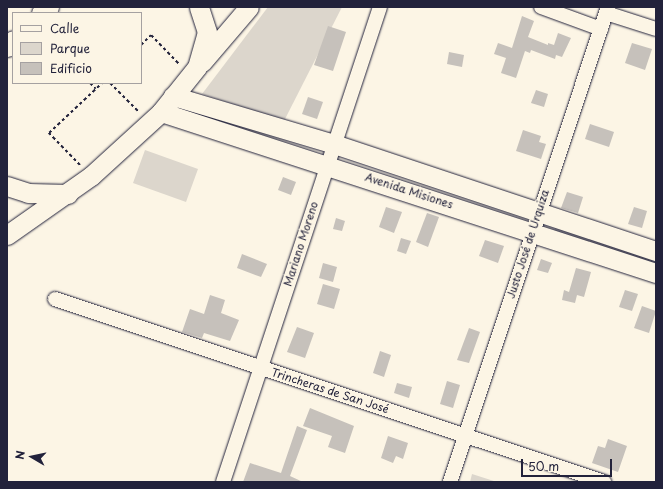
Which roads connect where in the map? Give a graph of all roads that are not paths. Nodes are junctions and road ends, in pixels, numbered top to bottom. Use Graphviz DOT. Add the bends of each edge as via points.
graph roads {
  1 [pos="200,7"];
  2 [pos="249,7"];
  3 [pos="380,7"];
  4 [pos="541,7"];
  5 [pos="607,10"];
  6 [pos="601,28"];
  7 [pos="656,29"];
  8 [pos="194,71"];
  9 [pos="173,96"];
  10 [pos="154,117"];
  11 [pos="334,144"];
  12 [pos="327,164"];
  13 [pos="7,186"];
  14 [pos="68,194"];
  15 [pos="539,212"];
  16 [pos="532,232"];
  17 [pos="7,235"];
  18 [pos="656,251"];
  19 [pos="656,273"];
  20 [pos="55,299"];
  21 [pos="260,368"];
  22 [pos="465,436"];
  23 [pos="223,482"];
  24 [pos="450,482"];
  25 [pos="604,482"];
  1 -- 8 [label="main road" via="207,32"];
  2 -- 8 [label="main road"];
  3 -- 11 [label="street, Mariano Moreno"];
  4 -- 6 [label="street"];
  5 -- 6 [label="street, Justo José de Urquiza"];
  5 -- 7 [label="street"];
  6 -- 15 [label="street, Justo José de Urquiza"];
  8 -- 9 [label="main road"];
  9 -- 10 [label="main road"];
  9 -- 11 [label="main road, Avenida Misiones"];
  10 -- 12 [label="main road, Avenida Misiones"];
  10 -- 14 [label="main road"];
  11 -- 12 [label="street, Mariano Moreno"];
  11 -- 15 [label="main road, Avenida Misiones"];
  12 -- 16 [label="main road, Avenida Misiones"];
  12 -- 21 [label="street, Mariano Moreno"];
  13 -- 14 [label="main road" via="28,193"];
  14 -- 17 [label="main road"];
  15 -- 16 [label="street, Justo José de Urquiza"];
  15 -- 18 [label="main road, Avenida Misiones"];
  16 -- 19 [label="main road, Avenida Misiones"];
  16 -- 22 [label="street, Justo José de Urquiza"];
  20 -- 21 [label="street, Trincheras de San José"];
  21 -- 22 [label="street, Trincheras de San José"];
  21 -- 23 [label="street, Mariano Moreno"];
  22 -- 24 [label="street, Justo José de Urquiza"];
  22 -- 25 [label="street, Trincheras de San José"];
}
